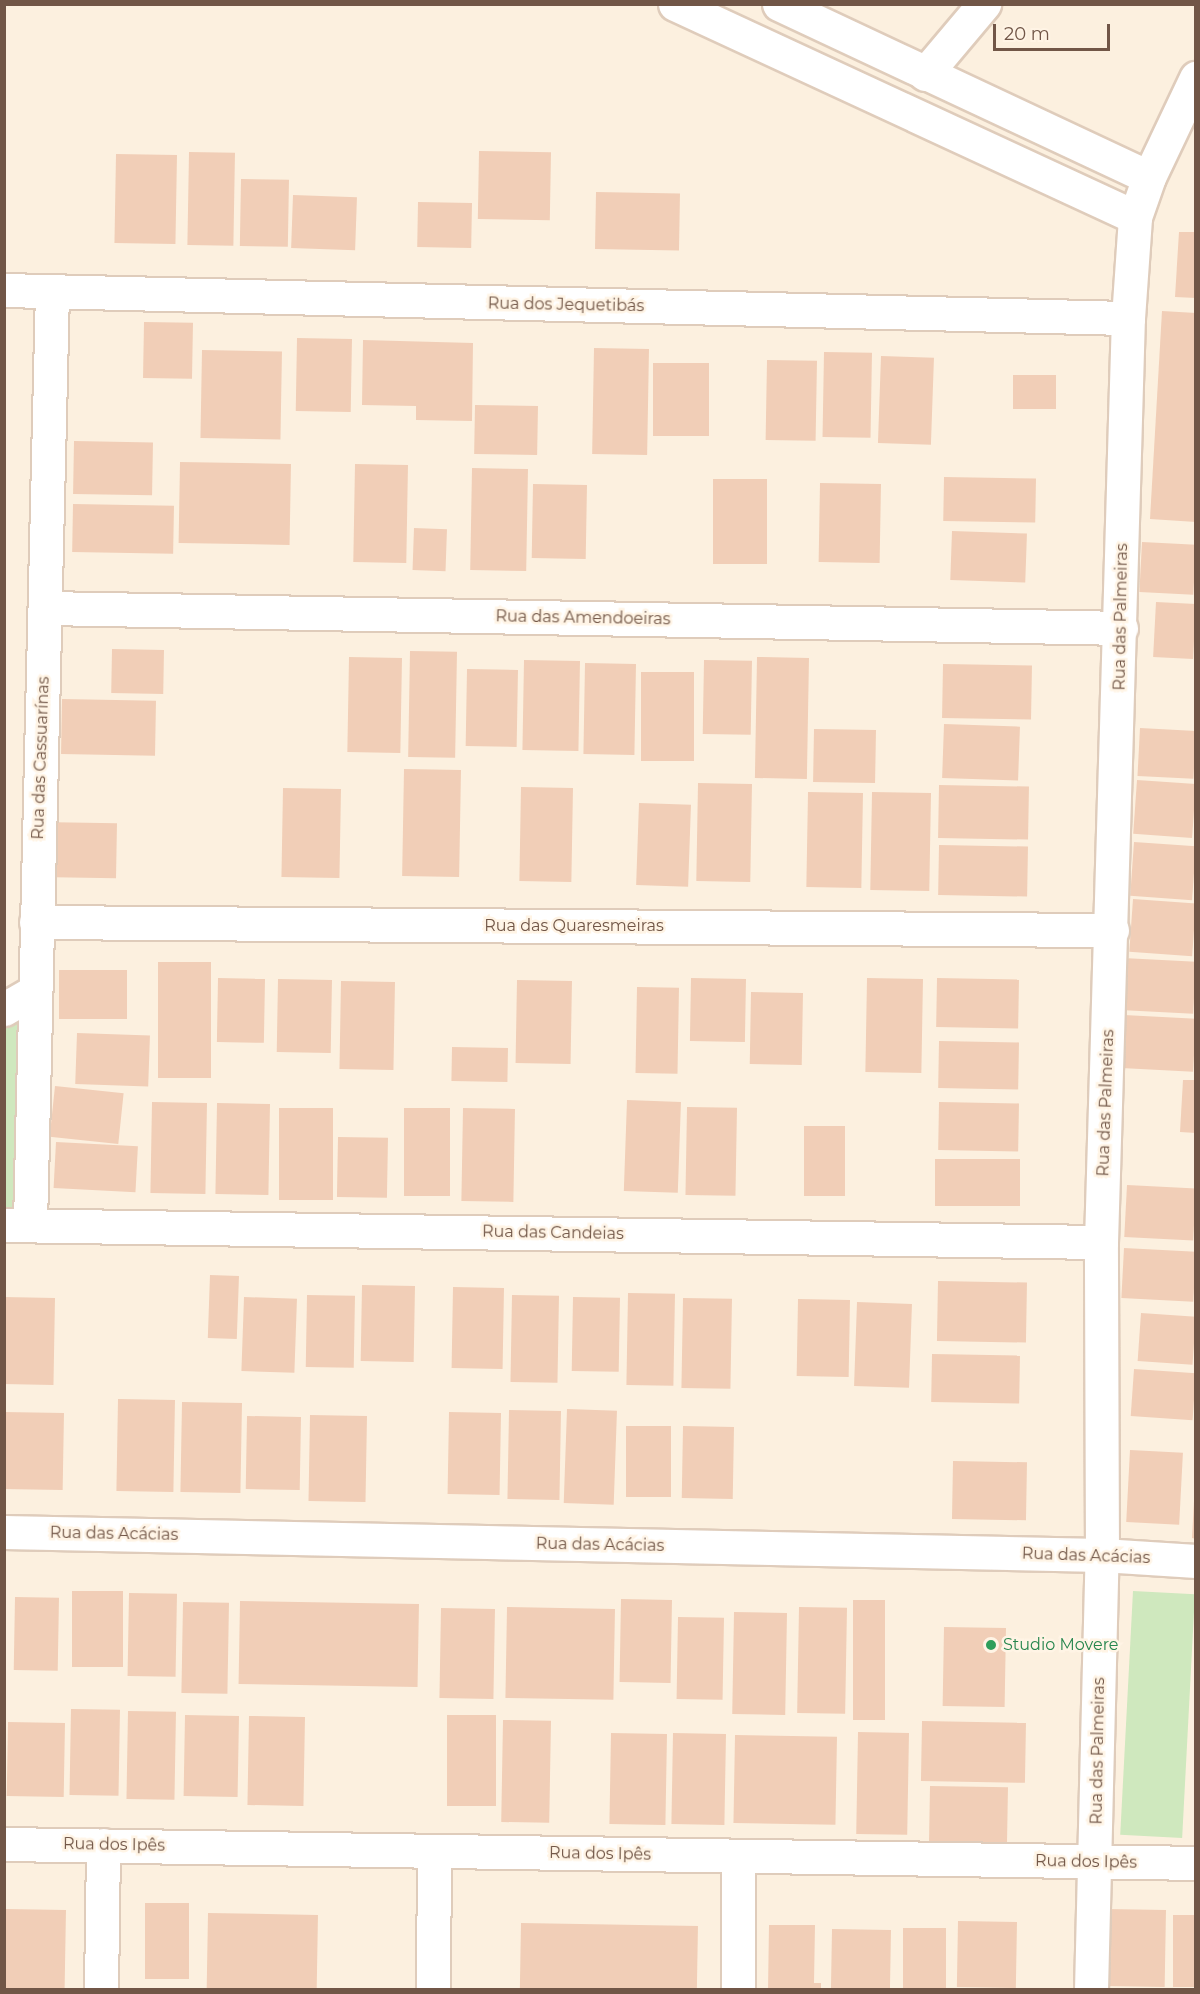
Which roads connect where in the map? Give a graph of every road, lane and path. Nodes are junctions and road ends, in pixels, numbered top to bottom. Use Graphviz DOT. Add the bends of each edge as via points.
graph roads {
  1 [pos="675,4"];
  2 [pos="779,4"];
  3 [pos="984,4"];
  4 [pos="925,74"];
  5 [pos="1196,78"];
  6 [pos="1149,177"];
  7 [pos="1135,217"];
  8 [pos="4,290"];
  9 [pos="52,293"];
  10 [pos="1128,318"];
  11 [pos="45,608"];
  12 [pos="1121,628"];
  13 [pos="36,922"];
  14 [pos="1112,930"];
  15 [pos="34,992"];
  16 [pos="4,1009"];
  17 [pos="17,1225"];
  18 [pos="1101,1242"];
  19 [pos="4,1532"];
  20 [pos="1102,1555"];
  21 [pos="1196,1561"];
  22 [pos="4,1844"];
  23 [pos="103,1845"];
  24 [pos="434,1851"];
  25 [pos="738,1856"];
  26 [pos="1096,1862"];
  27 [pos="1196,1863"];
  28 [pos="101,1989"];
  29 [pos="433,1989"];
  30 [pos="738,1989"];
  31 [pos="1091,1989"];
  1 -- 7 [label="street"];
  2 -- 4 [label="street"];
  3 -- 4 [label="street"];
  4 -- 6 [label="street"];
  5 -- 6 [label="street, Rua das Palmeiras"];
  6 -- 7 [label="street, Rua das Palmeiras"];
  7 -- 10 [label="street, Rua das Palmeiras"];
  8 -- 9 [label="street, Rua dos Jequetibás"];
  9 -- 10 [label="street, Rua dos Jequetibás"];
  9 -- 11 [label="street, Rua das Cassuarínas"];
  10 -- 12 [label="street, Rua das Palmeiras"];
  11 -- 12 [label="street, Rua das Amendoeiras"];
  11 -- 13 [label="street, Rua das Cassuarínas"];
  12 -- 14 [label="street, Rua das Palmeiras"];
  13 -- 14 [label="street, Rua das Quaresmeiras"];
  13 -- 15 [label="street, Rua das Cassuarínas"];
  14 -- 18 [label="street, Rua das Palmeiras"];
  15 -- 16 [label="street"];
  15 -- 17 [label="street, Rua das Cassuarínas"];
  17 -- 18 [label="street, Rua das Candeias"];
  18 -- 20 [label="street, Rua das Palmeiras"];
  19 -- 20 [label="street, Rua das Acácias"];
  20 -- 21 [label="street, Rua das Acácias"];
  20 -- 26 [label="street, Rua das Palmeiras"];
  22 -- 23 [label="street, Rua dos Ipês"];
  23 -- 24 [label="street, Rua dos Ipês"];
  23 -- 28 [label="street"];
  24 -- 25 [label="street, Rua dos Ipês"];
  24 -- 29 [label="street"];
  25 -- 26 [label="street, Rua dos Ipês"];
  25 -- 30 [label="street"];
  26 -- 27 [label="street, Rua dos Ipês"];
  26 -- 31 [label="street, Rua das Palmeiras"];
}
